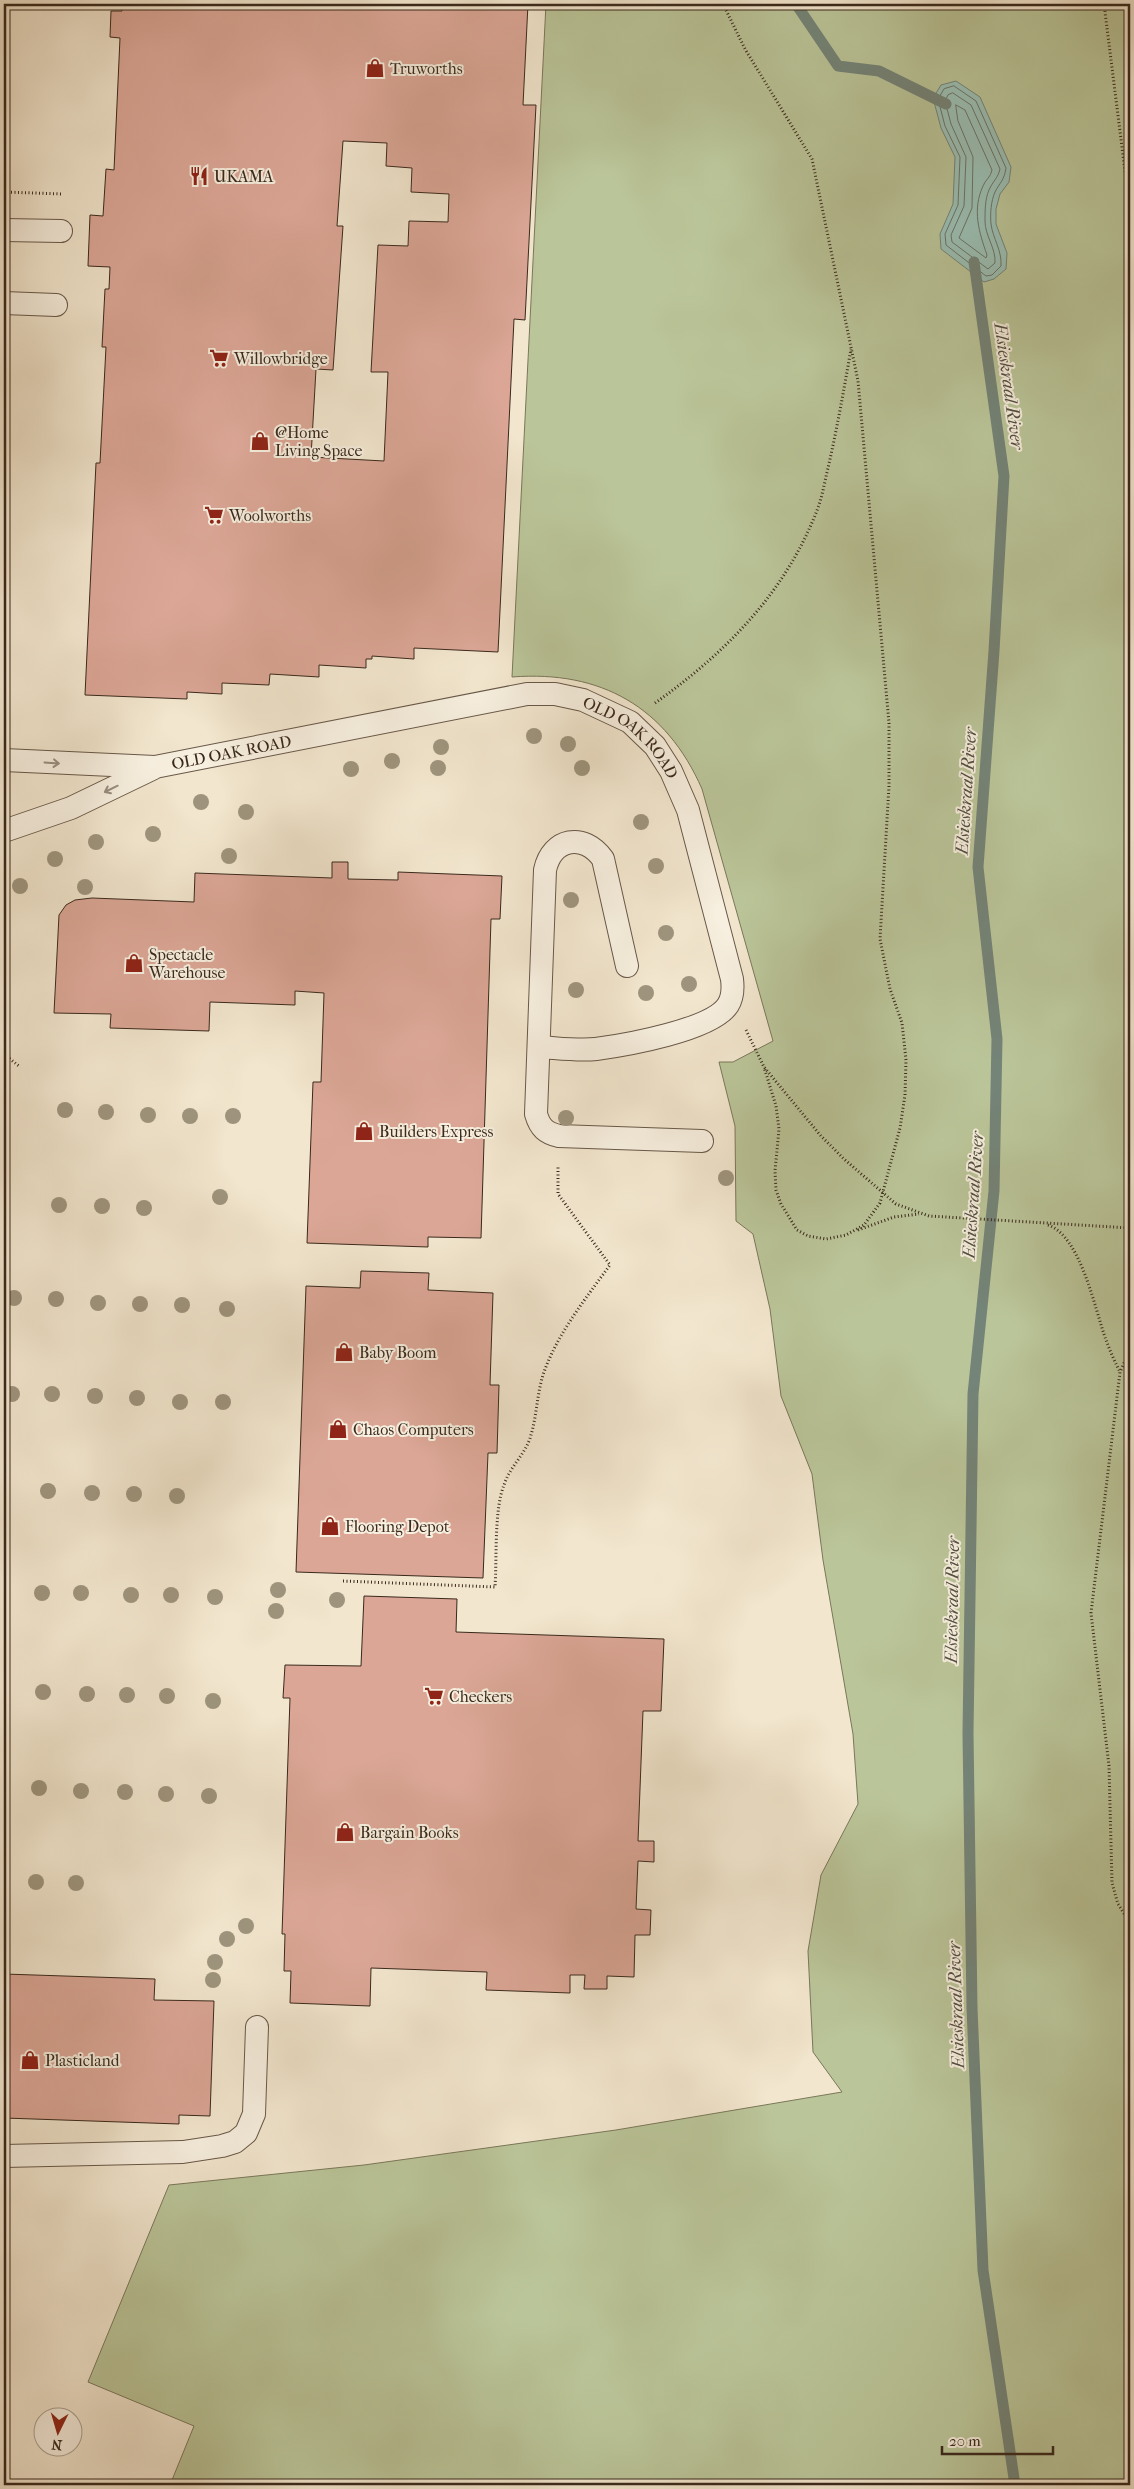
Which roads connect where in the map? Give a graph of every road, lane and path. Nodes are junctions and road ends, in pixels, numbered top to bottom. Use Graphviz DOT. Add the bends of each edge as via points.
graph roads {
  1 [pos="723,4"];
  2 [pos="1104,4"];
  3 [pos="4,192"];
  4 [pos="63,194"];
  5 [pos="1130,211"];
  6 [pos="4,230"];
  7 [pos="61,231"];
  8 [pos="4,303"];
  9 [pos="56,305"];
  10 [pos="852,346"];
  11 [pos="630,722"];
  12 [pos="4,760"];
  13 [pos="155,767"];
  14 [pos="4,831"];
  15 [pos="627,966"];
  16 [pos="732,979"];
  17 [pos="539,1047"];
  18 [pos="4,1054"];
  19 [pos="20,1067"];
  20 [pos="764,1067"];
  21 [pos="559,1136"];
  22 [pos="702,1141"];
  23 [pos="883,1194"];
  24 [pos="924,1214"];
  25 [pos="1042,1223"];
  26 [pos="1130,1228"];
  27 [pos="846,1235"];
  28 [pos="1130,1350"];
  29 [pos="1120,1372"];
  30 [pos="343,1581"];
  31 [pos="1130,1923"];
  32 [pos="256,2027"];
  33 [pos="4,2156"];
  1 -- 10 [label="path" via="745,49 812,159"];
  2 -- 5 [label="path"];
  3 -- 4 [label="path"];
  6 -- 7 [label="lane"];
  8 -- 9 [label="lane"];
  10 -- 11 [label="path" via="820,504 798,554 767,601 730,643"];
  10 -- 23 [label="path" via="858,381 889,723 889,786 880,939 890,989 902,1023 906,1060 900,1128"];
  11 -- 13 [label="lane, OLD OAK ROAD" via="583,700 555,694 527,694"];
  11 -- 16 [label="lane, OLD OAK ROAD" via="655,746 671,771 688,810"];
  12 -- 13 [label="lane, OLD OAK ROAD, one-way"];
  13 -- 14 [label="lane, OLD OAK ROAD, one-way" via="71,808"];
  15 -- 17 [label="lane" via="603,859 587,844 564,844 547,859 545,870"];
  16 -- 17 [label="lane, OLD OAK ROAD" via="728,1004 702,1024 595,1049"];
  16 -- 20 [label="path" via="747,1033"];
  17 -- 21 [label="lane" via="536,1114 543,1130"];
  18 -- 19 [label="path"];
  20 -- 23 [label="path" via="821,1136"];
  20 -- 27 [label="path" via="776,1106 779,1130 775,1180 781,1204 797,1230 808,1236 826,1239"];
  21 -- 22 [label="lane"];
  21 -- 30 [label="path" via="558,1194 610,1265 583,1302 544,1372 526,1451 504,1484 499,1503 495,1587"];
  23 -- 24 [label="path" via="896,1204"];
  23 -- 27 [label="path" via="872,1217"];
  24 -- 25 [label="path"];
  24 -- 27 [label="path" via="894,1217"];
  25 -- 26 [label="path"];
  25 -- 29 [label="path" via="1060,1232 1085,1271 1106,1341"];
  28 -- 29 [label="path"];
  29 -- 31 [label="path" via="1091,1613 1109,1766 1112,1883 1118,1904"];
  32 -- 33 [label="lane" via="254,2114 246,2133 235,2142 183,2152"];
}
